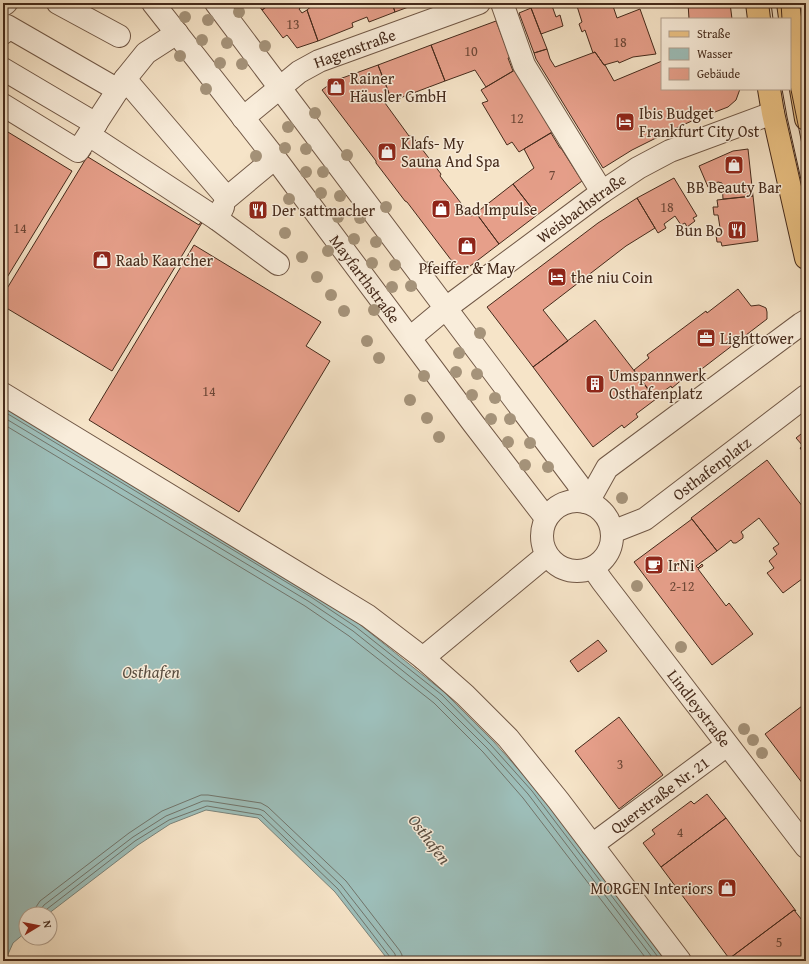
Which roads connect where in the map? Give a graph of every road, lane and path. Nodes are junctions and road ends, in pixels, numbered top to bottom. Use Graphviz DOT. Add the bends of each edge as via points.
graph roads {
  1 [pos="6,3"];
  2 [pos="58,3"];
  3 [pos="153,3"];
  4 [pos="216,3"];
  5 [pos="479,3"];
  6 [pos="502,3"];
  7 [pos="757,3"];
  8 [pos="788,3"];
  9 [pos="3,5"];
  10 [pos="759,18"];
  11 [pos="790,18"];
  12 [pos="791,25"];
  13 [pos="3,33"];
  14 [pos="177,33"];
  15 [pos="119,36"];
  16 [pos="3,69"];
  17 [pos="122,85"];
  18 [pos="280,87"];
  19 [pos="769,90"];
  20 [pos="3,105"];
  21 [pos="805,109"];
  22 [pos="773,113"];
  23 [pos="243,118"];
  24 [pos="92,130"];
  25 [pos="275,158"];
  26 [pos="602,192"];
  27 [pos="227,198"];
  28 [pos="217,219"];
  29 [pos="806,258"];
  30 [pos="278,264"];
  31 [pos="446,308"];
  32 [pos="806,321"];
  33 [pos="410,338"];
  34 [pos="3,394"];
  35 [pos="806,396"];
  36 [pos="586,502"];
  37 [pos="546,518"];
  38 [pos="612,532"];
  39 [pos="547,555"];
  40 [pos="593,568"];
  41 [pos="423,658"];
  42 [pos="728,745"];
  43 [pos="592,845"];
  44 [pos="806,847"];
  45 [pos="680,961"];
  1 -- 9 [label="street"];
  2 -- 15 [label="street"];
  3 -- 14 [label="street, Mayfarthstraße"];
  4 -- 18 [label="street"];
  5 -- 18 [label="street, Hagenstraße" via="319,61"];
  6 -- 26 [label="street" via="524,65"];
  7 -- 10 [label="main road"];
  8 -- 11 [label="main road"];
  12 -- 21 [label="main road"];
  13 -- 17 [label="street" via="7,26"];
  14 -- 17 [label="street" via="146,53"];
  14 -- 23 [label="street, Mayfarthstraße"];
  16 -- 24 [label="street"];
  17 -- 24 [label="street"];
  17 -- 27 [label="street"];
  18 -- 23 [label="street, Hagenstraße"];
  18 -- 31 [label="street"];
  19 -- 22 [label="main road"];
  20 -- 24 [label="street" via="78,152"];
  22 -- 26 [label="street, Weisbachstraße" via="670,151"];
  22 -- 29 [label="main road"];
  23 -- 25 [label="street, Mayfarthstraße"];
  24 -- 28 [label="street"];
  25 -- 27 [label="street"];
  25 -- 33 [label="street, Mayfarthstraße"];
  26 -- 31 [label="street, Weisbachstraße"];
  27 -- 28 [label="street"];
  28 -- 30 [label="street"];
  31 -- 33 [label="street, Weisbachstraße"];
  31 -- 36 [label="street" via="578,484"];
  32 -- 36 [label="street" via="607,468"];
  33 -- 37 [label="street, Mayfarthstraße"];
  34 -- 41 [label="street" via="368,616"];
  35 -- 38 [label="street, Osthafenplatz" via="645,519"];
  36 -- 37 [label="street" via="573,501 561,504"];
  36 -- 38 [label="street" via="601,510 609,520"];
  37 -- 39 [label="street" via="542,542"];
  38 -- 40 [label="street" via="611,547 605,558"];
  39 -- 40 [label="street" via="555,564 566,570 579,572"];
  39 -- 41 [label="street"];
  40 -- 42 [label="street, Lindleystraße"];
  41 -- 43 [label="street" via="465,694 508,738"];
  42 -- 43 [label="street, Querstraße Nr. 21"];
  42 -- 44 [label="street, Lindleystraße"];
  43 -- 45 [label="street"];
}
